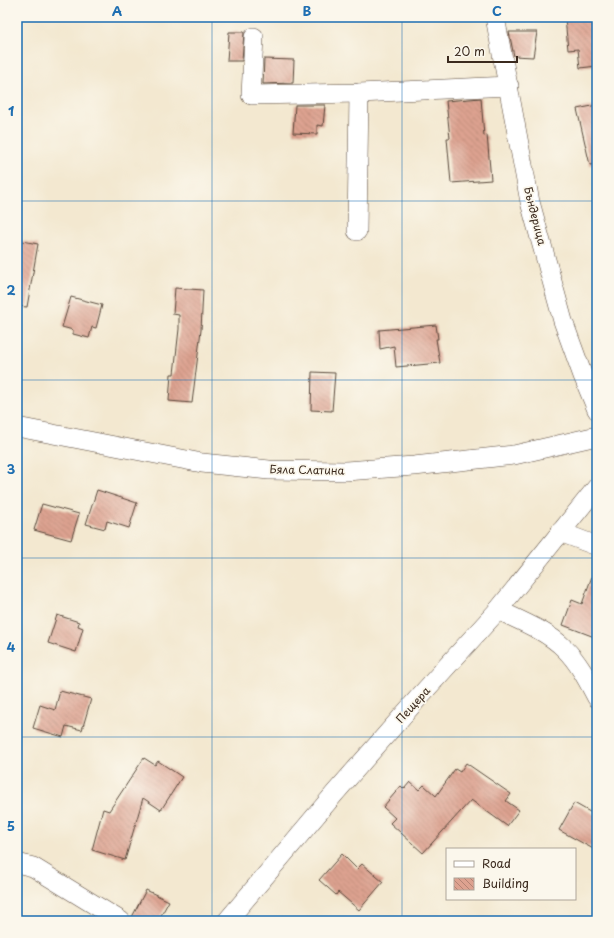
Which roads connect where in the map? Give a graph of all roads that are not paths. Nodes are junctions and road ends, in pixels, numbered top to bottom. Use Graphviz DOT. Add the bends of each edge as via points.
graph roads {
  1 [pos="495,17"];
  2 [pos="254,37"];
  3 [pos="509,86"];
  4 [pos="359,93"];
  5 [pos="357,231"];
  6 [pos="597,410"];
  7 [pos="17,427"];
  8 [pos="597,436"];
  9 [pos="597,488"];
  10 [pos="560,532"];
  11 [pos="597,546"];
  12 [pos="498,610"];
  13 [pos="597,698"];
  14 [pos="17,863"];
  15 [pos="121,921"];
  16 [pos="227,921"];
  1 -- 3 [label="street, Бъндерица"];
  2 -- 4 [label="street" via="251,95"];
  3 -- 4 [label="street"];
  3 -- 6 [label="street, Бъндерица" via="532,210 563,320"];
  4 -- 5 [label="street"];
  7 -- 8 [label="street, Бяла Слатина" via="202,463 269,470 346,470 414,466 514,455"];
  9 -- 10 [label="street, Пещера"];
  10 -- 11 [label="street"];
  10 -- 12 [label="street, Пещера"];
  12 -- 13 [label="street" via="543,632 565,648 582,669"];
  12 -- 16 [label="street, Пещера" via="340,788"];
  14 -- 15 [label="street" via="33,868"];
}
